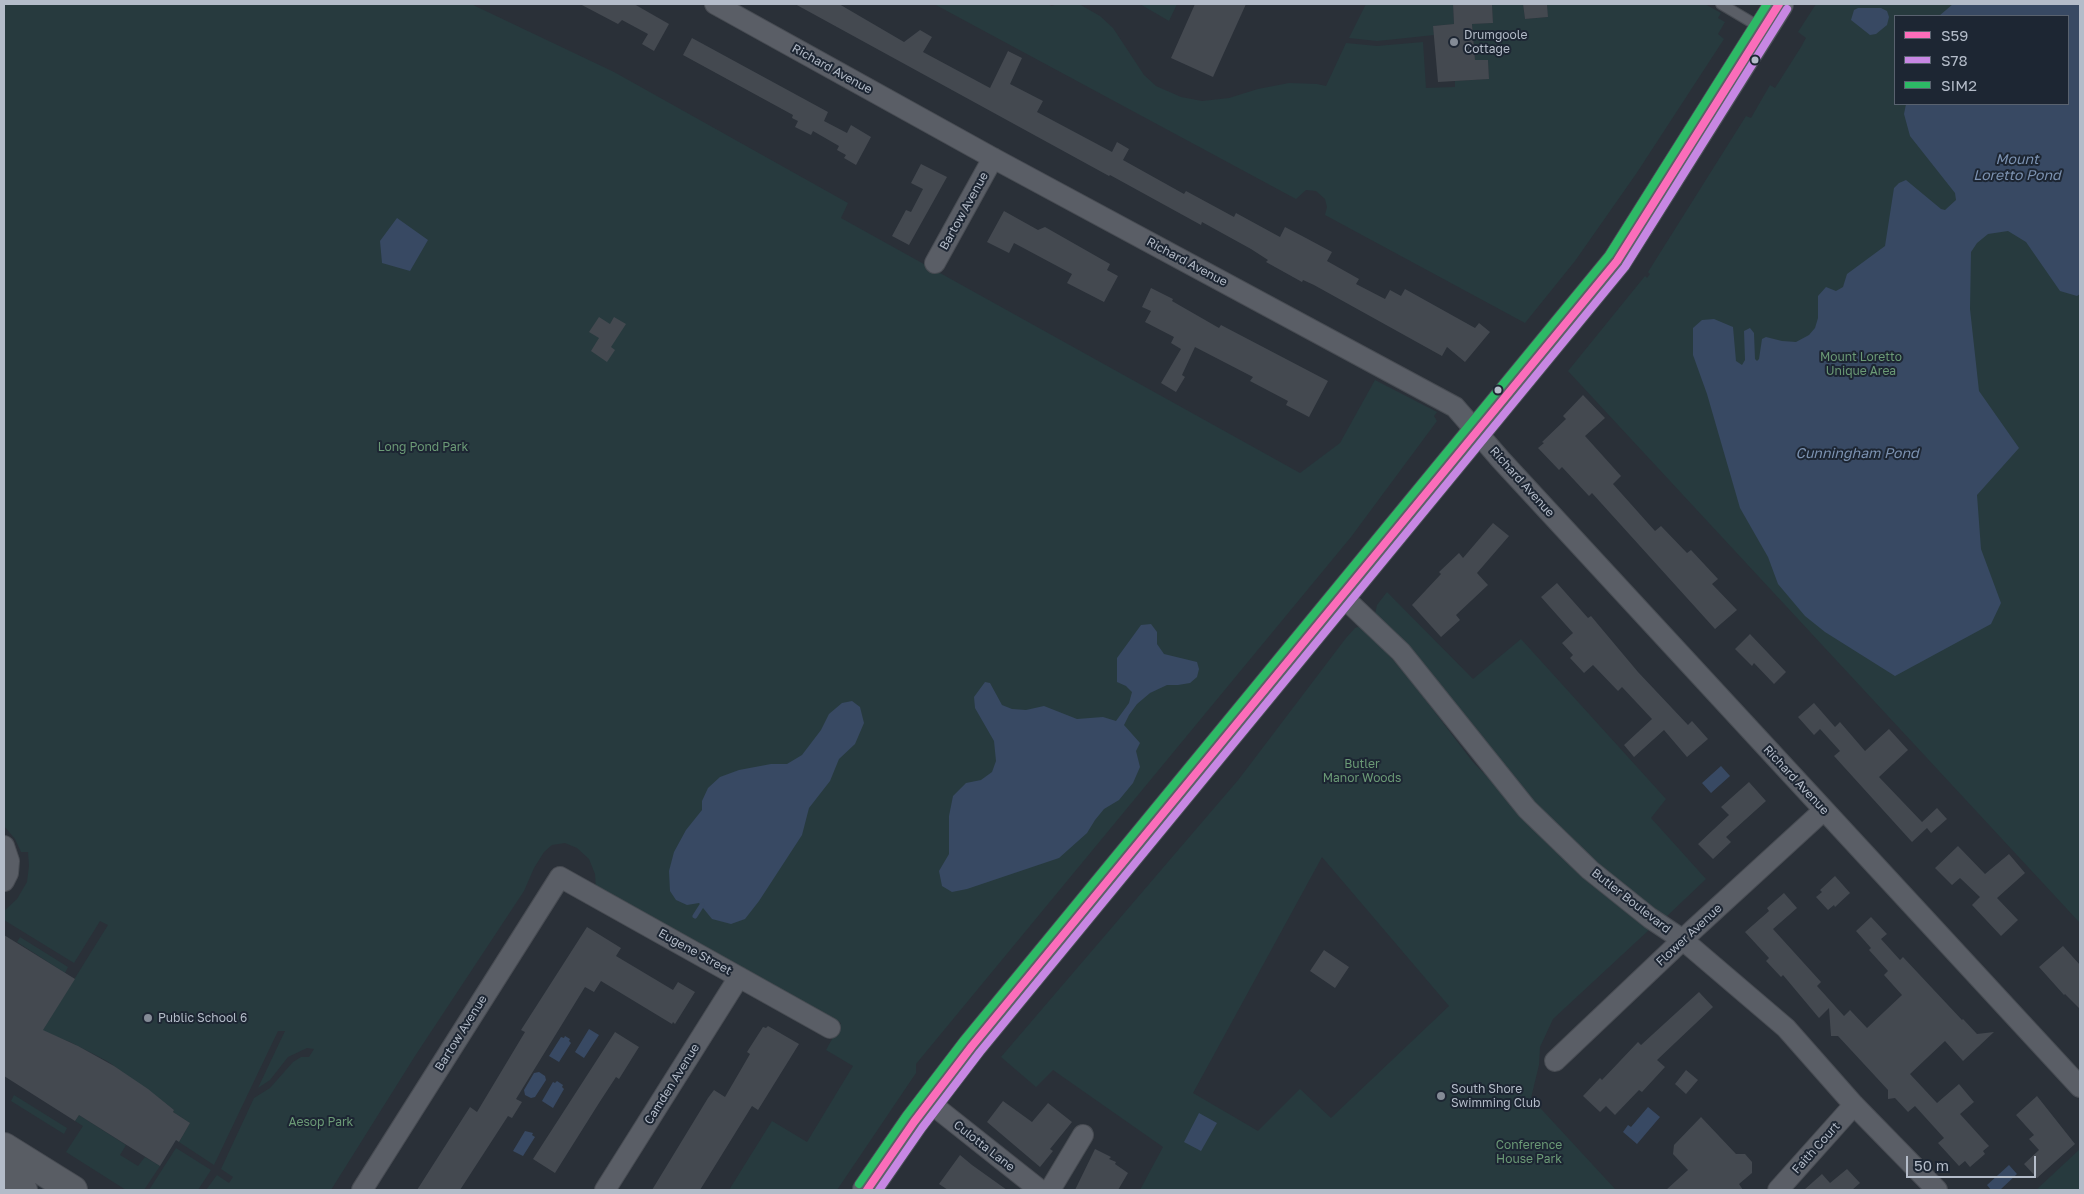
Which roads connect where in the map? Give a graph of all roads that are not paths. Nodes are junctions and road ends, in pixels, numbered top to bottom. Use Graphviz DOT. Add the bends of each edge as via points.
graph roads {
  1 [pos="715,4"];
  2 [pos="1721,4"];
  3 [pos="1779,4"];
  4 [pos="1763,29"];
  5 [pos="993,158"];
  6 [pos="935,264"];
  7 [pos="1477,431"];
  8 [pos="1342,596"];
  9 [pos="1824,810"];
  10 [pos="4,846"];
  11 [pos="560,877"];
  12 [pos="4,881"];
  13 [pos="1683,940"];
  14 [pos="739,977"];
  15 [pos="830,1028"];
  16 [pos="1555,1061"];
  17 [pos="2080,1087"];
  18 [pos="928,1102"];
  19 [pos="1854,1105"];
  20 [pos="1083,1135"];
  21 [pos="4,1147"];
  22 [pos="4,1178"];
  23 [pos="23,1190"];
  24 [pos="73,1190"];
  25 [pos="362,1190"];
  26 [pos="605,1190"];
  27 [pos="867,1190"];
  28 [pos="1040,1190"];
  29 [pos="1050,1190"];
  30 [pos="1778,1190"];
  31 [pos="1937,1190"];
  1 -- 5 [label="street, Richard Avenue"];
  2 -- 4 [label="lane"];
  3 -- 4 [label="main road"];
  4 -- 7 [label="main road" via="1617,261"];
  5 -- 6 [label="street, Bartow Avenue"];
  5 -- 7 [label="street, Richard Avenue" via="1448,403 1463,414"];
  7 -- 8 [label="main road"];
  7 -- 9 [label="street, Richard Avenue"];
  8 -- 13 [label="street, Butler Boulevard" via="1401,652 1527,809 1590,870"];
  8 -- 18 [label="main road"];
  9 -- 13 [label="street, Flower Avenue"];
  9 -- 17 [label="street, Richard Avenue"];
  10 -- 12 [label="street" via="9,862"];
  11 -- 14 [label="street, Eugene Street"];
  11 -- 25 [label="street, Bartow Avenue"];
  13 -- 16 [label="street, Flower Avenue"];
  13 -- 19 [label="street, Butler Boulevard" via="1786,1028"];
  14 -- 15 [label="street, Eugene Street"];
  14 -- 26 [label="street, Camden Avenue"];
  18 -- 27 [label="main road"];
  18 -- 28 [label="street, Culotta Lane"];
  19 -- 30 [label="street, Faith Court"];
  19 -- 31 [label="street, Butler Boulevard"];
  20 -- 29 [label="street"];
  21 -- 24 [label="street"];
  22 -- 23 [label="street"];
}
